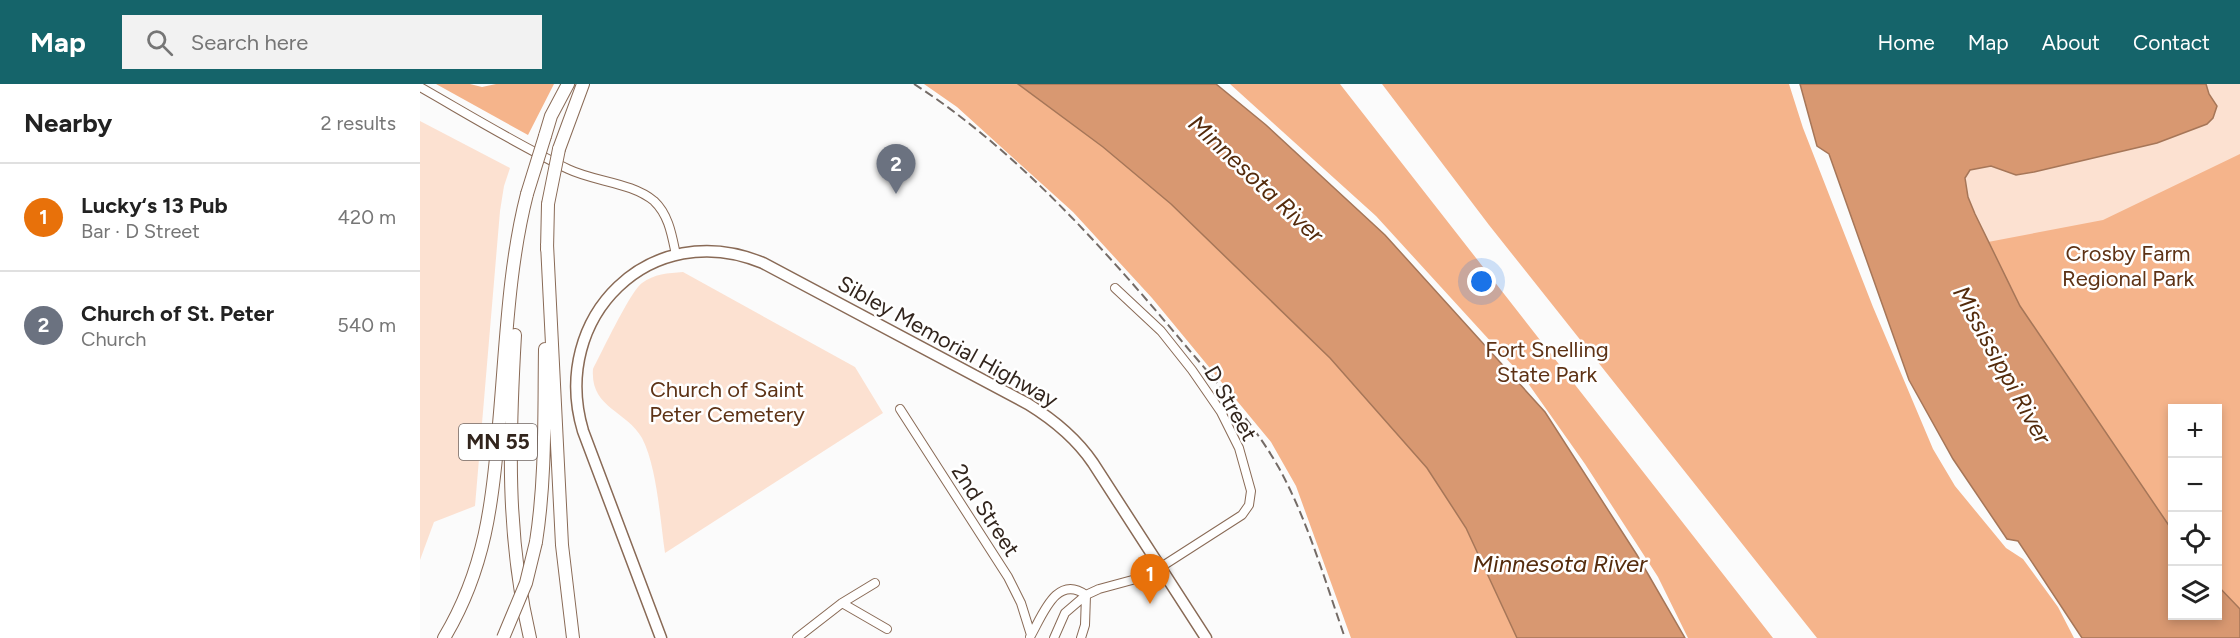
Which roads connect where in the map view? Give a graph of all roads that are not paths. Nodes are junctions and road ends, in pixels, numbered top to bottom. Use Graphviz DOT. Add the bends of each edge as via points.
graph roads {
  1 [pos="568,84"];
  2 [pos="583,84"];
  3 [pos="420,87"];
  4 [pos="518,238"];
  5 [pos="547,244"];
  6 [pos="676,255"];
  7 [pos="1115,288"];
  8 [pos="900,410"];
  9 [pos="1161,568"];
  10 [pos="875,583"];
  11 [pos="1086,595"];
  12 [pos="842,603"];
  13 [pos="887,629"];
  14 [pos="1030,637"];
  15 [pos="444,638"];
  16 [pos="503,638"];
  17 [pos="530,638"];
  18 [pos="573,638"];
  19 [pos="661,638"];
  20 [pos="797,638"];
  21 [pos="1054,638"];
  22 [pos="1081,638"];
  23 [pos="1206,638"];
  1 -- 4 [label="highway, MN 55, bridge" via="551,116"];
  2 -- 5 [label="highway, MN 55, bridge" via="559,149 548,204"];
  3 -- 6 [label="street" via="569,170 648,197 665,216"];
  4 -- 15 [label="highway, MN 55" via="491,511 479,562"];
  4 -- 17 [label="highway" via="511,503 516,570"];
  5 -- 16 [label="highway, MN 55, bridge" via="540,516 526,584"];
  5 -- 18 [label="highway" via="562,545"];
  6 -- 9 [label="main road, Sibley Memorial Highway" via="718,251 763,263 1041,412 1088,455"];
  6 -- 19 [label="main road, Sibley Memorial Highway" via="638,272 606,299 584,339 575,376 583,431"];
  7 -- 9 [label="street, D Street" via="1161,331 1221,412 1239,448 1251,491 1242,516"];
  8 -- 14 [label="street, 2nd Street" via="1008,577 1021,603"];
  9 -- 11 [label="street, D Street"];
  9 -- 23 [label="main road, Sibley Memorial Highway"];
  10 -- 12 [label="street"];
  11 -- 14 [label="street, D Street" via="1069,589 1056,595"];
  11 -- 21 [label="street" via="1065,613"];
  11 -- 22 [label="street"];
  12 -- 13 [label="street"];
  12 -- 20 [label="street"];
}
